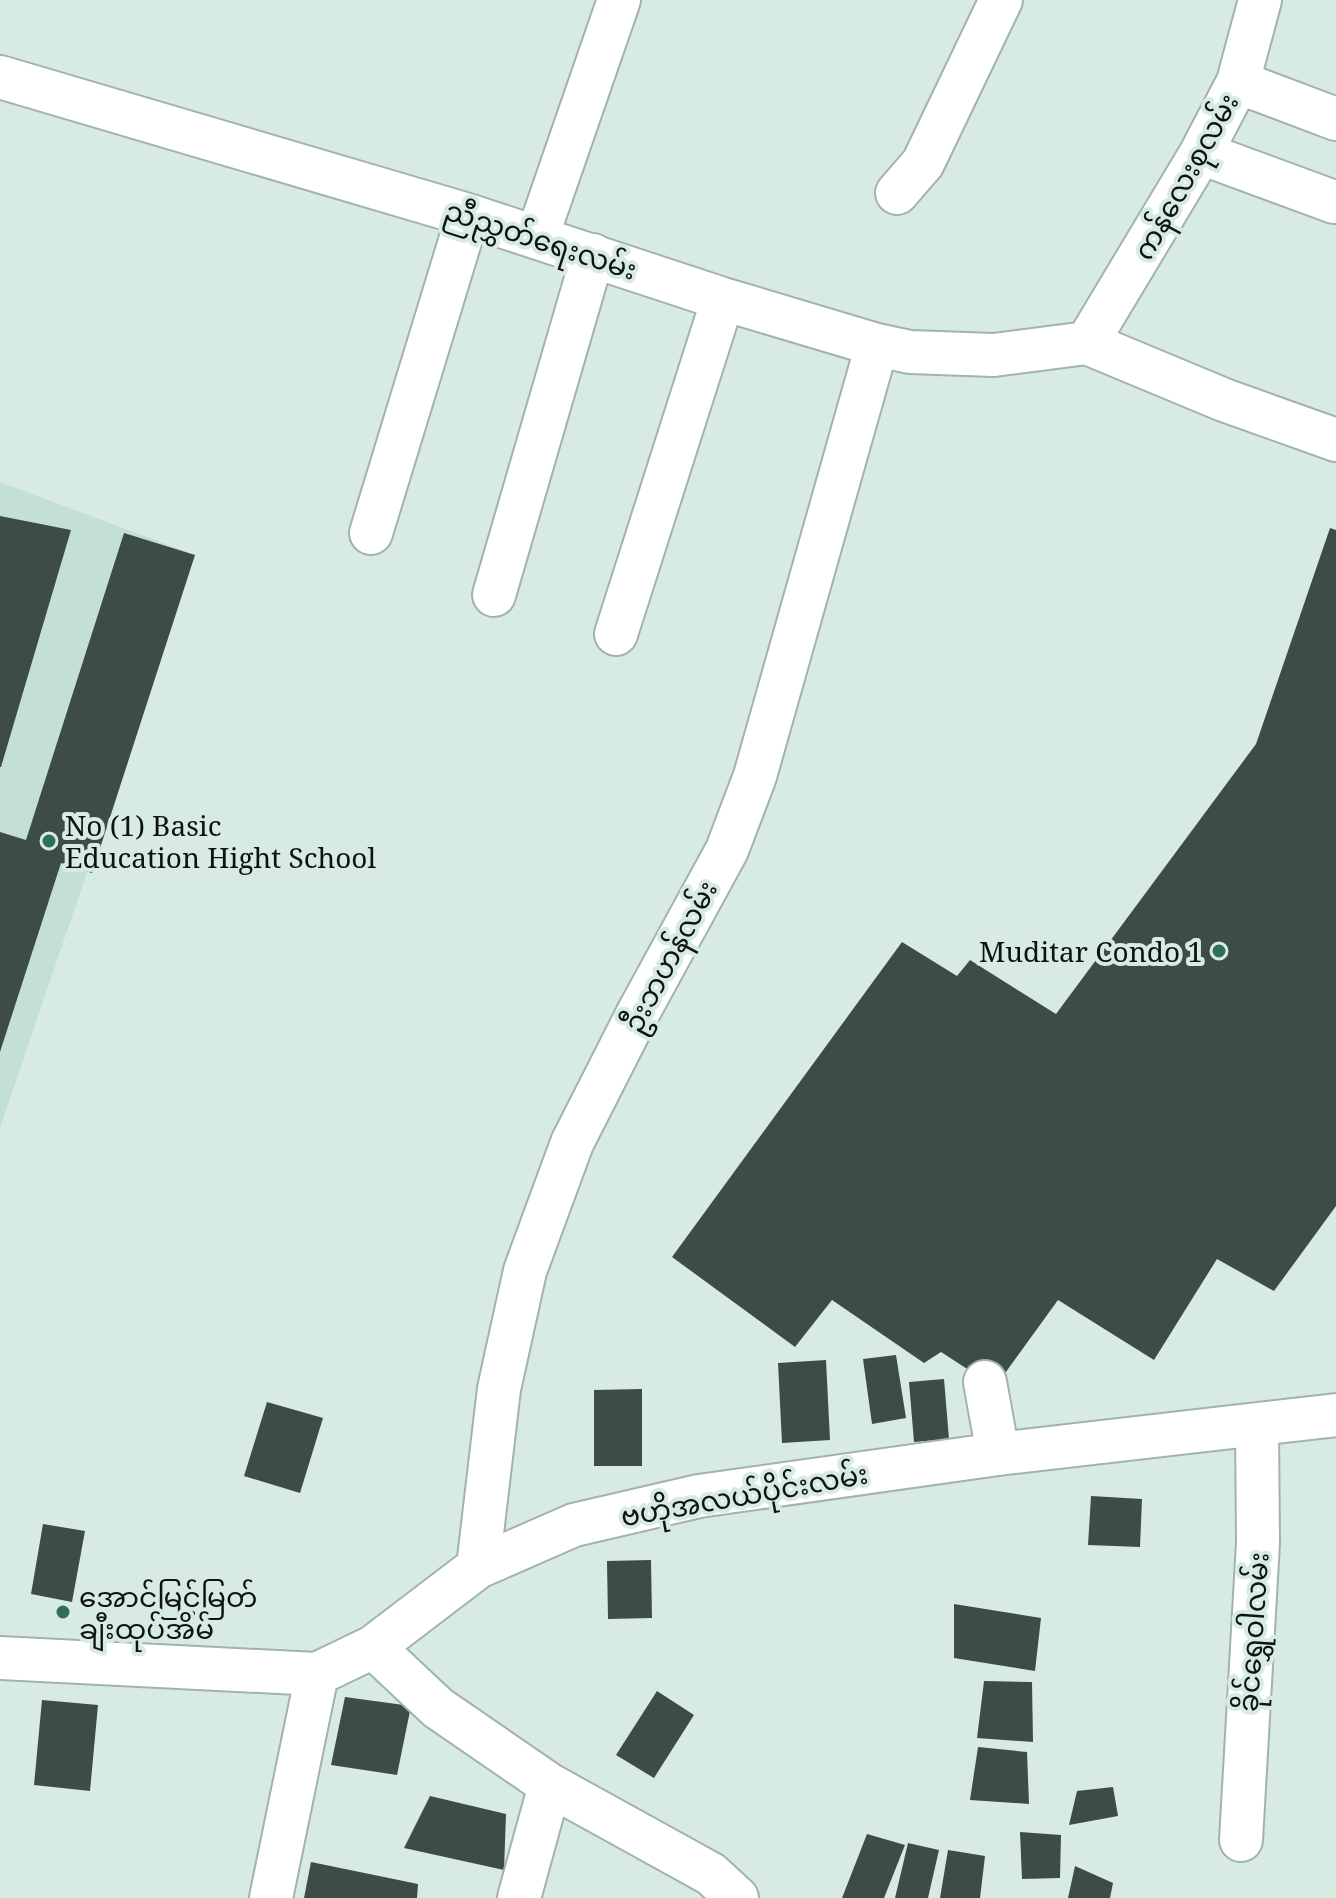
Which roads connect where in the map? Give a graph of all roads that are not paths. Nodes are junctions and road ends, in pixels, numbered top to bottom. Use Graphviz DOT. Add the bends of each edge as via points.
graph roads {
  1 [pos="619,0"];
  2 [pos="1001,0"];
  3 [pos="1260,0"];
  4 [pos="0,77"];
  5 [pos="1238,82"];
  6 [pos="1336,119"];
  7 [pos="1201,153"];
  8 [pos="897,193"];
  9 [pos="1334,202"];
  10 [pos="468,215"];
  11 [pos="537,237"];
  12 [pos="593,255"];
  13 [pos="723,299"];
  14 [pos="1087,343"];
  15 [pos="877,345"];
  16 [pos="1336,440"];
  17 [pos="371,533"];
  18 [pos="494,595"];
  19 [pos="616,634"];
  20 [pos="985,1382"];
  21 [pos="1336,1415"];
  22 [pos="1257,1424"];
  23 [pos="998,1454"];
  24 [pos="478,1567"];
  25 [pos="373,1647"];
  26 [pos="0,1658"];
  27 [pos="317,1674"];
  28 [pos="550,1785"];
  29 [pos="1241,1840"];
  30 [pos="717,1890"];
  31 [pos="271,1898"];
  32 [pos="519,1898"];
  1 -- 11 [label="street"];
  2 -- 8 [label="street" via="923,163"];
  3 -- 5 [label="street, ကန်လေးစုလမ်း"];
  4 -- 10 [label="street, ညီညွှတ်ရေးလမ်း"];
  5 -- 6 [label="street"];
  5 -- 7 [label="street, ကန်လေးစုလမ်း"];
  7 -- 9 [label="street"];
  7 -- 14 [label="street, ကန်လေးစုလမ်း"];
  10 -- 11 [label="street, ညီညွှတ်ရေးလမ်း"];
  10 -- 17 [label="street"];
  11 -- 12 [label="street, ညီညွှတ်ရေးလမ်း"];
  12 -- 13 [label="street, ညီညွှတ်ရေးလမ်း"];
  12 -- 18 [label="street"];
  13 -- 15 [label="street, ညီညွှတ်ရေးလမ်း"];
  13 -- 19 [label="street"];
  14 -- 15 [label="street, ညီညွှတ်ရေးလမ်း" via="994,355 910,352"];
  14 -- 16 [label="street"];
  15 -- 24 [label="street, ဦးဘဟန်လမ်း" via="755,776 727,850 572,1143 525,1271 499,1389"];
  20 -- 23 [label="street"];
  21 -- 22 [label="street, ဗဟိုအလယ်ပိုင်းလမ်း"];
  22 -- 23 [label="street, ဗဟိုအလယ်ပိုင်းလမ်း"];
  22 -- 29 [label="street, ခိုင်ရွှေဝါလမ်း" via="1258,1543"];
  23 -- 24 [label="street, ဗဟိုအလယ်ပိုင်းလမ်း" via="699,1496 574,1525"];
  24 -- 25 [label="street, ဗဟိုအလယ်ပိုင်းလမ်း"];
  25 -- 27 [label="street, ဗဟိုအလယ်ပိုင်းလမ်း"];
  25 -- 28 [label="street" via="438,1708"];
  26 -- 27 [label="street, ဗဟိုအလယ်ပိုင်းလမ်း"];
  27 -- 31 [label="street"];
  28 -- 30 [label="street"];
  28 -- 32 [label="street"];
}
